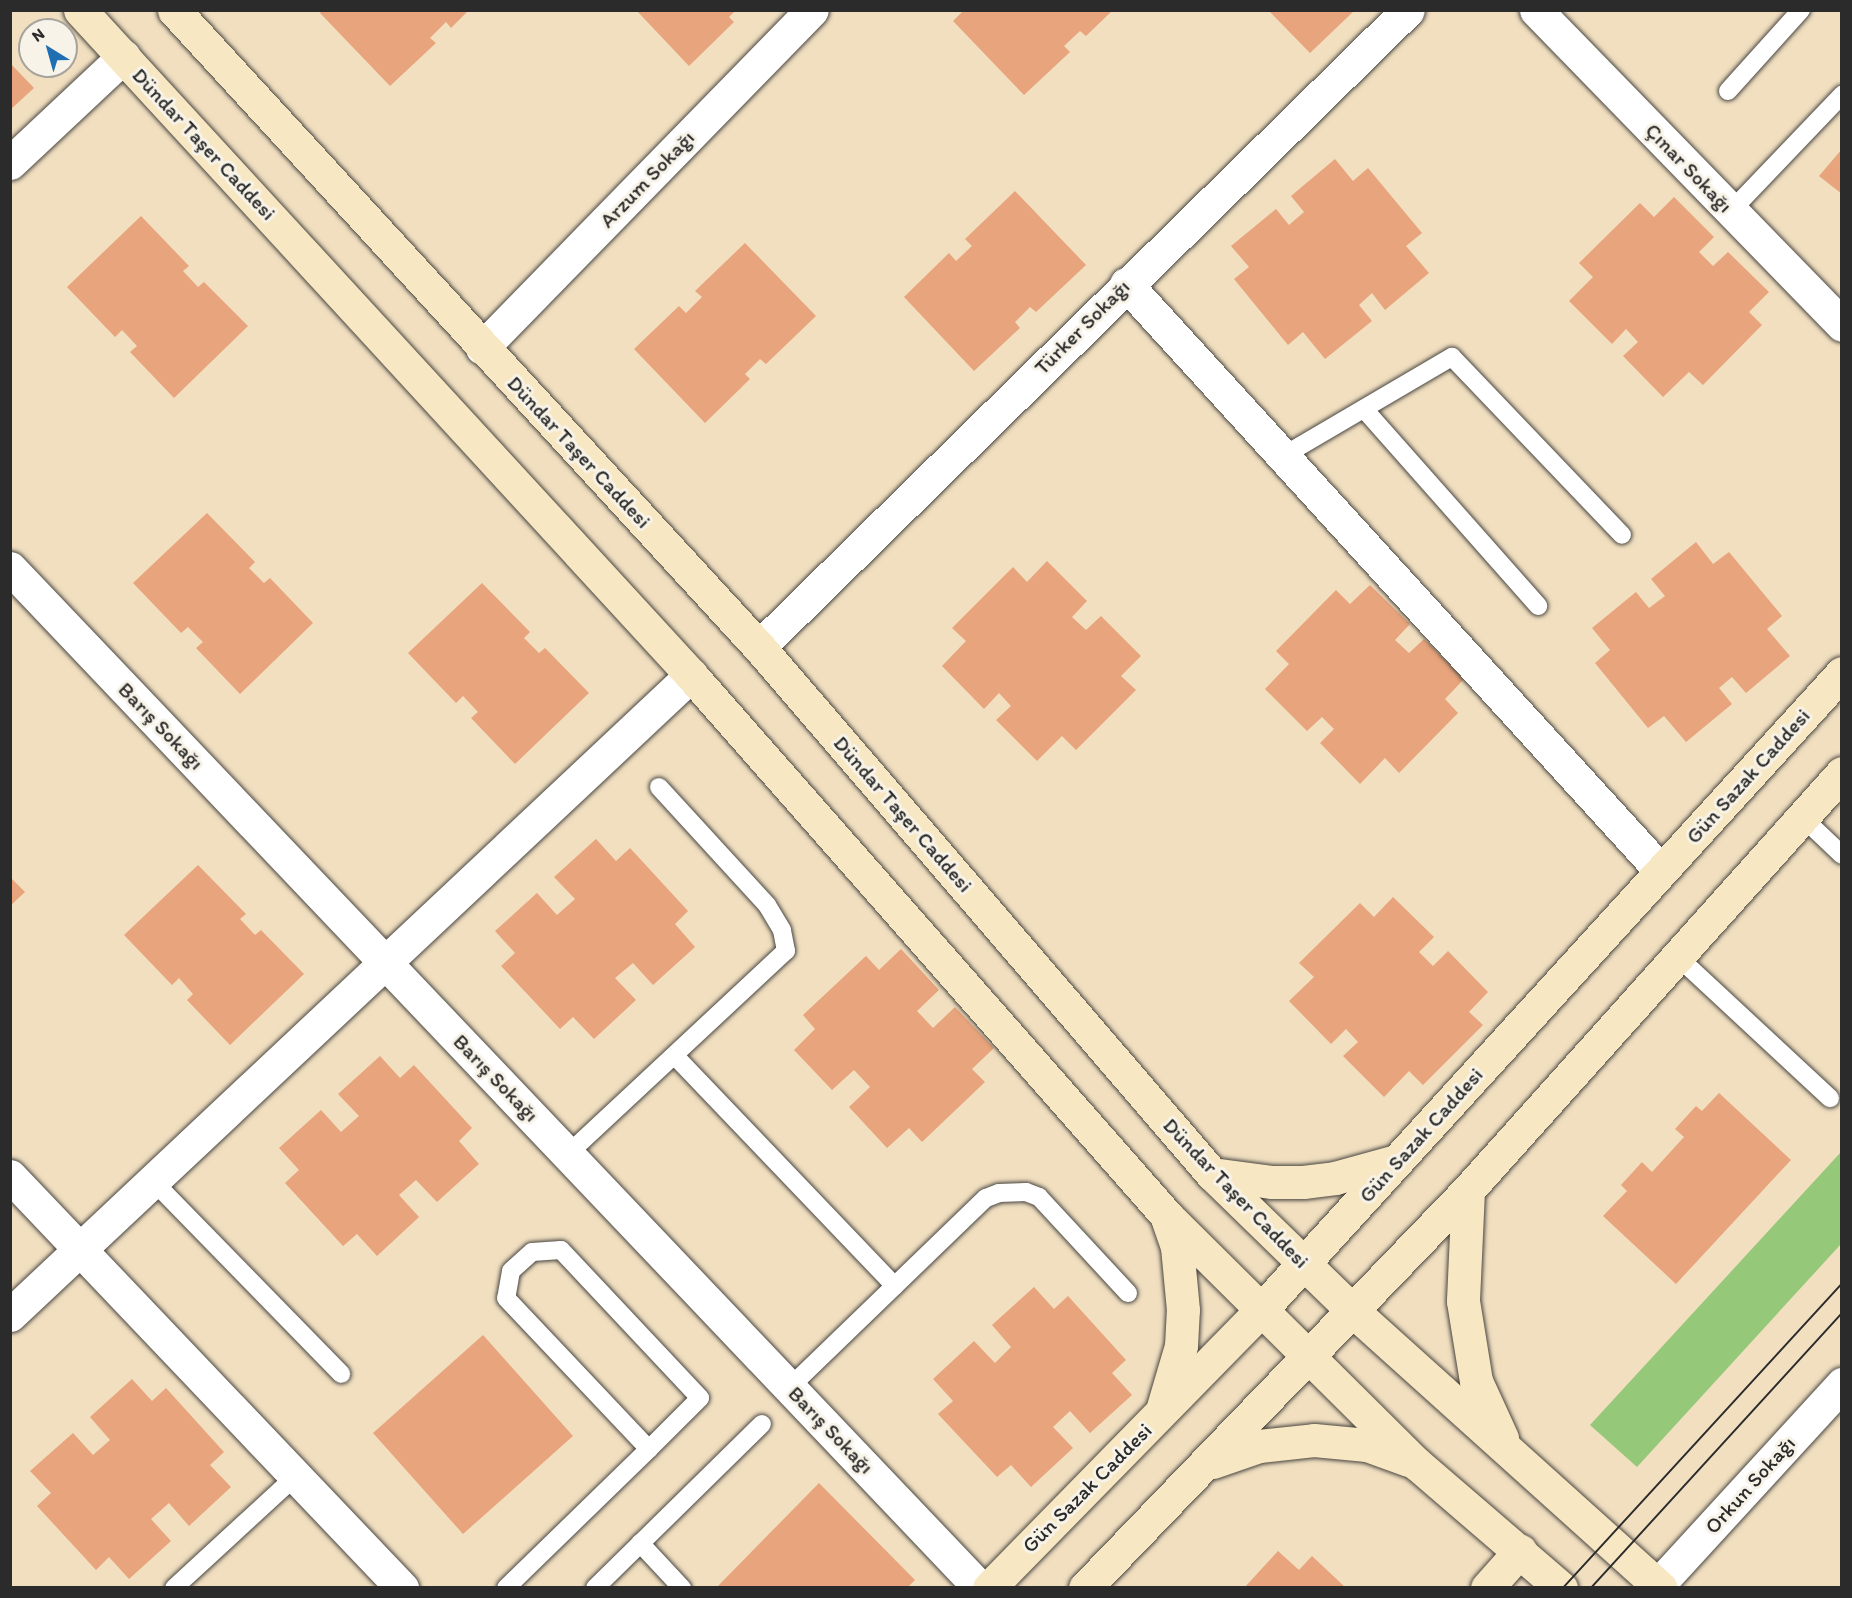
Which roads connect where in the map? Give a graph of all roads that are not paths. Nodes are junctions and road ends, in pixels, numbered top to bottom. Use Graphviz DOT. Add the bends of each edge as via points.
graph roads {
  1 [pos="80,10"];
  2 [pos="174,10"];
  3 [pos="812,10"];
  4 [pos="1408,10"];
  5 [pos="1536,10"];
  6 [pos="1801,10"];
  7 [pos="124,56"];
  8 [pos="1728,91"];
  9 [pos="1842,95"];
  10 [pos="10,163"];
  11 [pos="1731,212"];
  12 [pos="1126,284"];
  13 [pos="1842,325"];
  14 [pos="482,348"];
  15 [pos="1364,409"];
  16 [pos="1282,456"];
  17 [pos="1622,535"];
  18 [pos="10,568"];
  19 [pos="1538,606"];
  20 [pos="759,647"];
  21 [pos="1842,673"];
  22 [pos="691,675"];
  23 [pos="1842,773"];
  24 [pos="659,787"];
  25 [pos="1802,817"];
  26 [pos="1842,855"];
  27 [pos="1661,871"];
  28 [pos="1677,956"];
  29 [pos="385,962"];
  30 [pos="675,1056"];
  31 [pos="1830,1098"];
  32 [pos="568,1154"];
  33 [pos="1398,1160"];
  34 [pos="1212,1174"];
  35 [pos="10,1176"];
  36 [pos="152,1180"];
  37 [pos="1468,1190"];
  38 [pos="1167,1216"];
  39 [pos="80,1249"];
  40 [pos="1303,1263"];
  41 [pos="895,1286"];
  42 [pos="1128,1293"];
  43 [pos="1261,1310"];
  44 [pos="1353,1311"];
  45 [pos="10,1315"];
  46 [pos="1310,1356"];
  47 [pos="341,1374"];
  48 [pos="1842,1384"];
  49 [pos="790,1387"];
  50 [pos="1161,1414"];
  51 [pos="762,1424"];
  52 [pos="649,1449"];
  53 [pos="1508,1450"];
  54 [pos="1206,1464"];
  55 [pos="1418,1464"];
  56 [pos="296,1476"];
  57 [pos="640,1544"];
  58 [pos="1520,1551"];
  59 [pos="174,1587"];
  60 [pos="402,1587"];
  61 [pos="506,1587"];
  62 [pos="595,1587"];
  63 [pos="682,1587"];
  64 [pos="980,1587"];
  65 [pos="989,1587"];
  66 [pos="1085,1587"];
  67 [pos="1487,1587"];
  68 [pos="1561,1587"];
  69 [pos="1658,1587"];
  1 -- 7 [label="street, Dündar Taşer Caddesi"];
  2 -- 14 [label="street, Dündar Taşer Caddesi"];
  3 -- 14 [label="street, Arzum Sokağı"];
  4 -- 12 [label="street, Türker Sokağı"];
  5 -- 11 [label="street, Çınar Sokağı"];
  6 -- 8 [label="lane"];
  7 -- 10 [label="street"];
  7 -- 22 [label="street, Dündar Taşer Caddesi"];
  9 -- 11 [label="lane"];
  11 -- 13 [label="street, Çınar Sokağı"];
  12 -- 16 [label="street"];
  12 -- 20 [label="street, Türker Sokağı"];
  14 -- 20 [label="street, Dündar Taşer Caddesi"];
  15 -- 16 [label="lane"];
  15 -- 17 [label="lane" via="1452,357"];
  15 -- 19 [label="lane"];
  16 -- 27 [label="street"];
  18 -- 29 [label="street, Barış Sokağı"];
  20 -- 34 [label="street, Dündar Taşer Caddesi"];
  21 -- 27 [label="street, Gün Sazak Caddesi"];
  22 -- 29 [label="street"];
  22 -- 38 [label="street, Dündar Taşer Caddesi"];
  23 -- 25 [label="street"];
  24 -- 30 [label="lane" via="767,905 785,940 786,951"];
  25 -- 26 [label="lane"];
  25 -- 28 [label="street"];
  27 -- 33 [label="street, Gün Sazak Caddesi"];
  28 -- 31 [label="lane"];
  28 -- 37 [label="street"];
  29 -- 32 [label="street, Barış Sokağı"];
  29 -- 36 [label="street"];
  30 -- 32 [label="lane"];
  30 -- 41 [label="lane"];
  32 -- 49 [label="street, Barış Sokağı"];
  33 -- 34 [label="street" via="1335,1178 1303,1182 1241,1180"];
  33 -- 40 [label="street, Gün Sazak Caddesi"];
  34 -- 40 [label="street, Dündar Taşer Caddesi"];
  35 -- 39 [label="street"];
  36 -- 39 [label="street"];
  36 -- 47 [label="lane"];
  37 -- 44 [label="street"];
  37 -- 53 [label="street" via="1463,1301 1476,1381"];
  38 -- 43 [label="street, Dündar Taşer Caddesi"];
  38 -- 50 [label="street" via="1177,1247 1183,1310 1173,1380"];
  39 -- 45 [label="street"];
  39 -- 56 [label="street"];
  40 -- 43 [label="street, Gün Sazak Caddesi"];
  40 -- 44 [label="street, Dündar Taşer Caddesi"];
  41 -- 42 [label="lane" via="986,1198 1012,1191 1039,1197"];
  41 -- 49 [label="lane"];
  43 -- 46 [label="street, Dündar Taşer Caddesi"];
  43 -- 50 [label="street, Gün Sazak Caddesi"];
  44 -- 46 [label="street"];
  44 -- 53 [label="street, Dündar Taşer Caddesi"];
  46 -- 54 [label="street"];
  46 -- 55 [label="street, Dündar Taşer Caddesi"];
  48 -- 69 [label="street, Orkun Sokağı"];
  49 -- 64 [label="street, Barış Sokağı"];
  50 -- 65 [label="street, Gün Sazak Caddesi"];
  51 -- 57 [label="lane"];
  52 -- 52 [label="lane" via="700,1398 561,1250 532,1252 511,1271 506,1298"];
  52 -- 61 [label="lane"];
  53 -- 69 [label="street, Dündar Taşer Caddesi"];
  54 -- 55 [label="street" via="1259,1446 1314,1440 1367,1445"];
  54 -- 66 [label="street"];
  55 -- 58 [label="street, Dündar Taşer Caddesi"];
  56 -- 59 [label="lane"];
  56 -- 60 [label="street"];
  57 -- 62 [label="lane"];
  57 -- 63 [label="lane"];
  58 -- 67 [label="street"];
  58 -- 68 [label="street, Dündar Taşer Caddesi"];
}
